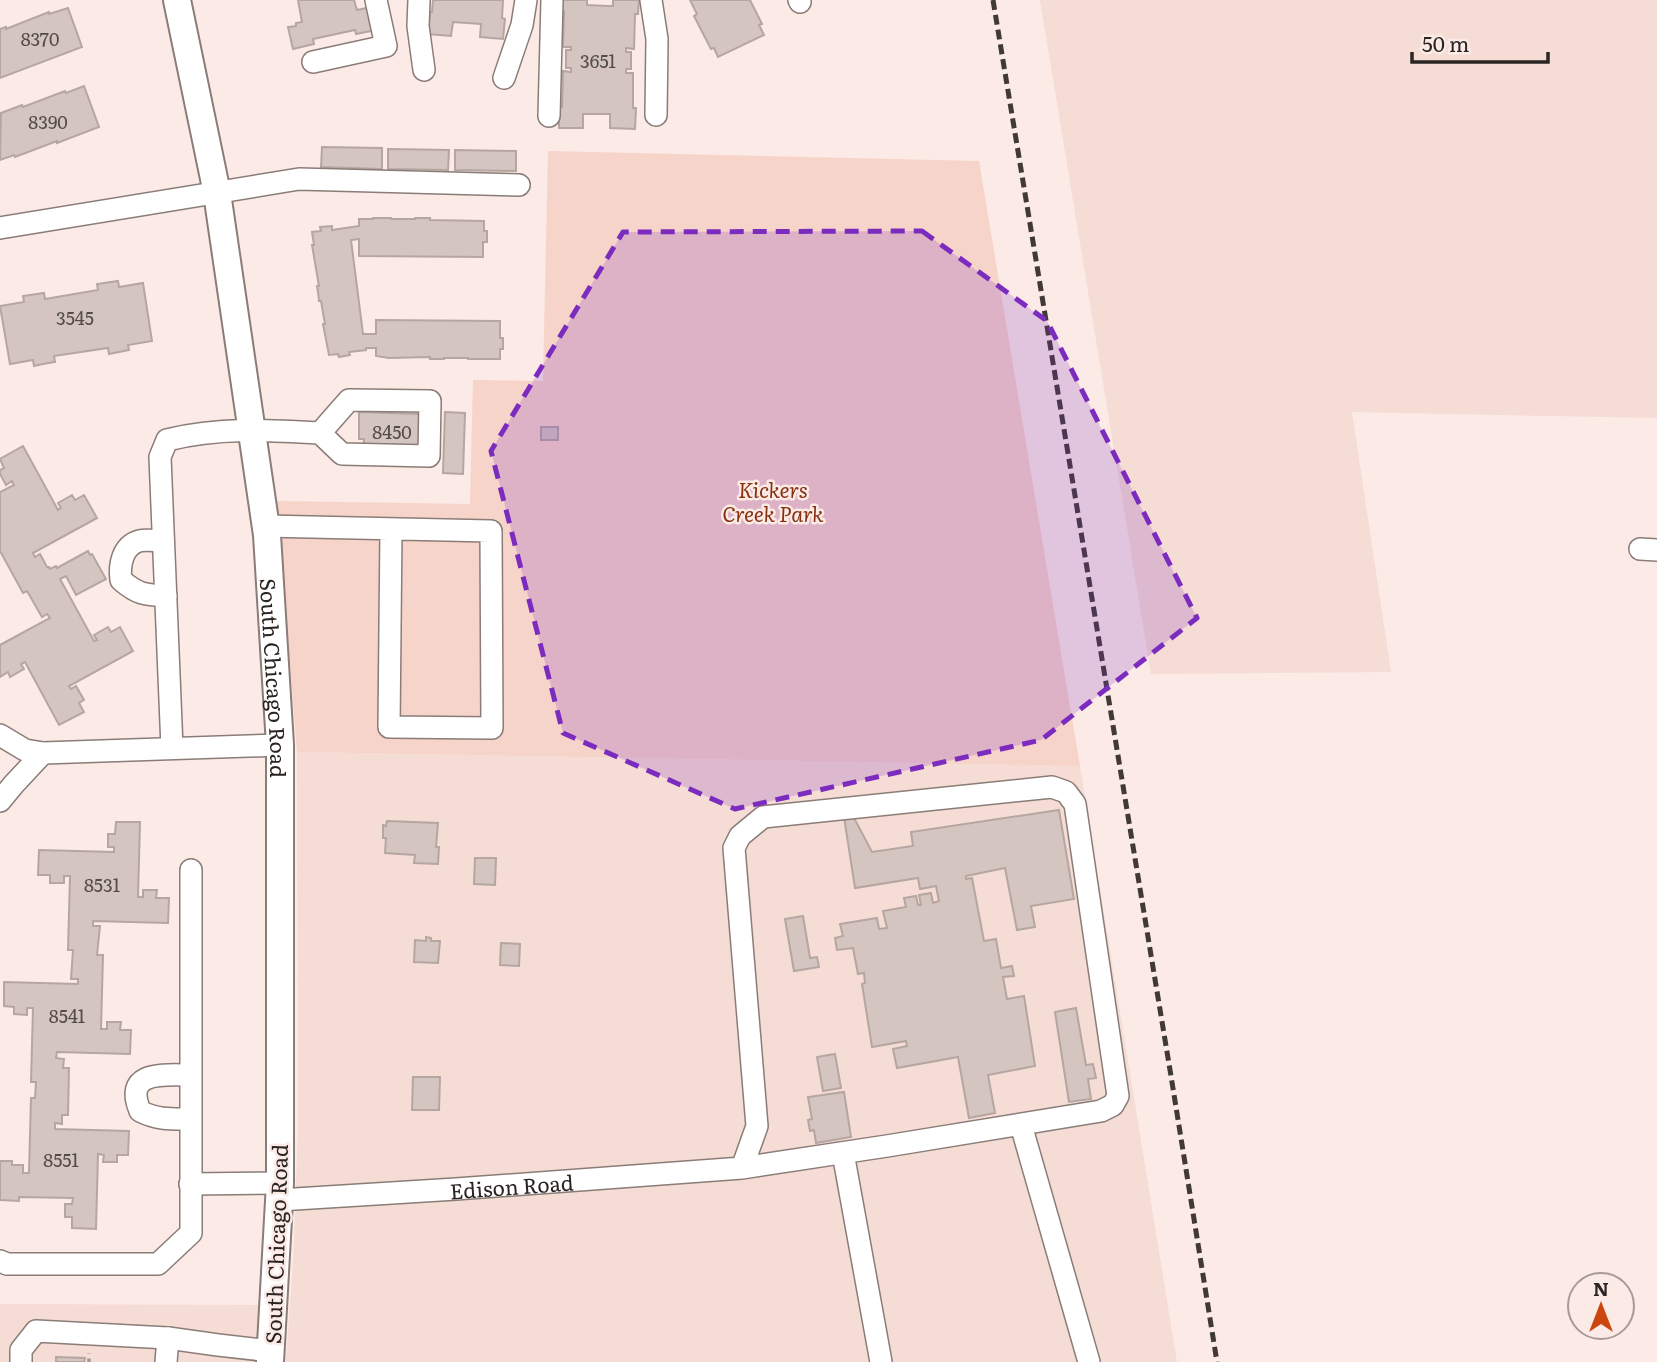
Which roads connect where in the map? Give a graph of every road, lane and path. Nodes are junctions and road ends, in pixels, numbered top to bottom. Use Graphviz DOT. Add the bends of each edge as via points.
graph roads {
  1 [pos="177,0"];
  2 [pos="376,0"];
  3 [pos="419,0"];
  4 [pos="526,0"];
  5 [pos="552,0"];
  6 [pos="651,0"];
  7 [pos="313,62"];
  8 [pos="424,70"];
  9 [pos="504,78"];
  10 [pos="656,115"];
  11 [pos="549,116"];
  12 [pos="519,185"];
  13 [pos="217,193"];
  14 [pos="0,228"];
  15 [pos="251,429"];
  16 [pos="320,433"];
  17 [pos="265,526"];
  18 [pos="391,529"];
  19 [pos="163,541"];
  20 [pos="166,596"];
  21 [pos="0,734"];
  22 [pos="279,745"];
  23 [pos="172,748"];
  24 [pos="43,753"];
  25 [pos="0,802"];
  26 [pos="191,870"];
  27 [pos="190,1075"];
  28 [pos="190,1119"];
  29 [pos="1021,1125"];
  30 [pos="843,1153"];
  31 [pos="742,1168"];
  32 [pos="190,1184"];
  33 [pos="280,1192"];
  34 [pos="0,1261"];
  35 [pos="168,1338"];
  36 [pos="270,1356"];
  37 [pos="21,1362"];
  38 [pos="166,1362"];
  39 [pos="881,1362"];
  40 [pos="1089,1362"];
  1 -- 13 [label="main road, South Chicago Road"];
  2 -- 7 [label="street" via="386,46"];
  3 -- 8 [label="street"];
  4 -- 9 [label="street"];
  5 -- 11 [label="street"];
  6 -- 10 [label="street" via="657,39"];
  12 -- 13 [label="street" via="299,179"];
  13 -- 14 [label="street"];
  13 -- 15 [label="main road, South Chicago Road"];
  15 -- 16 [label="street"];
  15 -- 17 [label="main road, South Chicago Road"];
  15 -- 19 [label="street" via="167,440 160,457"];
  16 -- 16 [label="street" via="349,400 429,401 429,456 342,454"];
  17 -- 18 [label="street"];
  17 -- 22 [label="main road, South Chicago Road"];
  18 -- 18 [label="street" via="491,531 492,727 388,727"];
  19 -- 20 [label="street"];
  19 -- 20 [label="street" via="139,541 126,550 119,566 121,580 134,591"];
  20 -- 23 [label="street"];
  21 -- 24 [label="street" via="25,750"];
  22 -- 23 [label="street"];
  22 -- 33 [label="main road, South Chicago Road"];
  23 -- 24 [label="street"];
  24 -- 25 [label="street"];
  26 -- 27 [label="street"];
  27 -- 28 [label="street"];
  27 -- 28 [label="street" via="151,1075 136,1090 136,1101 140,1111 150,1116"];
  28 -- 32 [label="street"];
  29 -- 30 [label="street, Edison Road"];
  29 -- 31 [label="street, Edison Road" via="1101,1111 1118,1096 1075,804 1066,792 1052,787 763,817 740,836 734,848 757,1126"];
  29 -- 40 [label="street"];
  30 -- 31 [label="street, Edison Road"];
  30 -- 39 [label="street"];
  31 -- 33 [label="street, Edison Road" via="456,1189"];
  32 -- 33 [label="street, Edison Road"];
  32 -- 34 [label="street" via="191,1233 158,1264"];
  33 -- 36 [label="main road, South Chicago Road"];
  35 -- 36 [label="street"];
  35 -- 37 [label="street" via="36,1331 22,1350"];
  35 -- 38 [label="street"];
}
